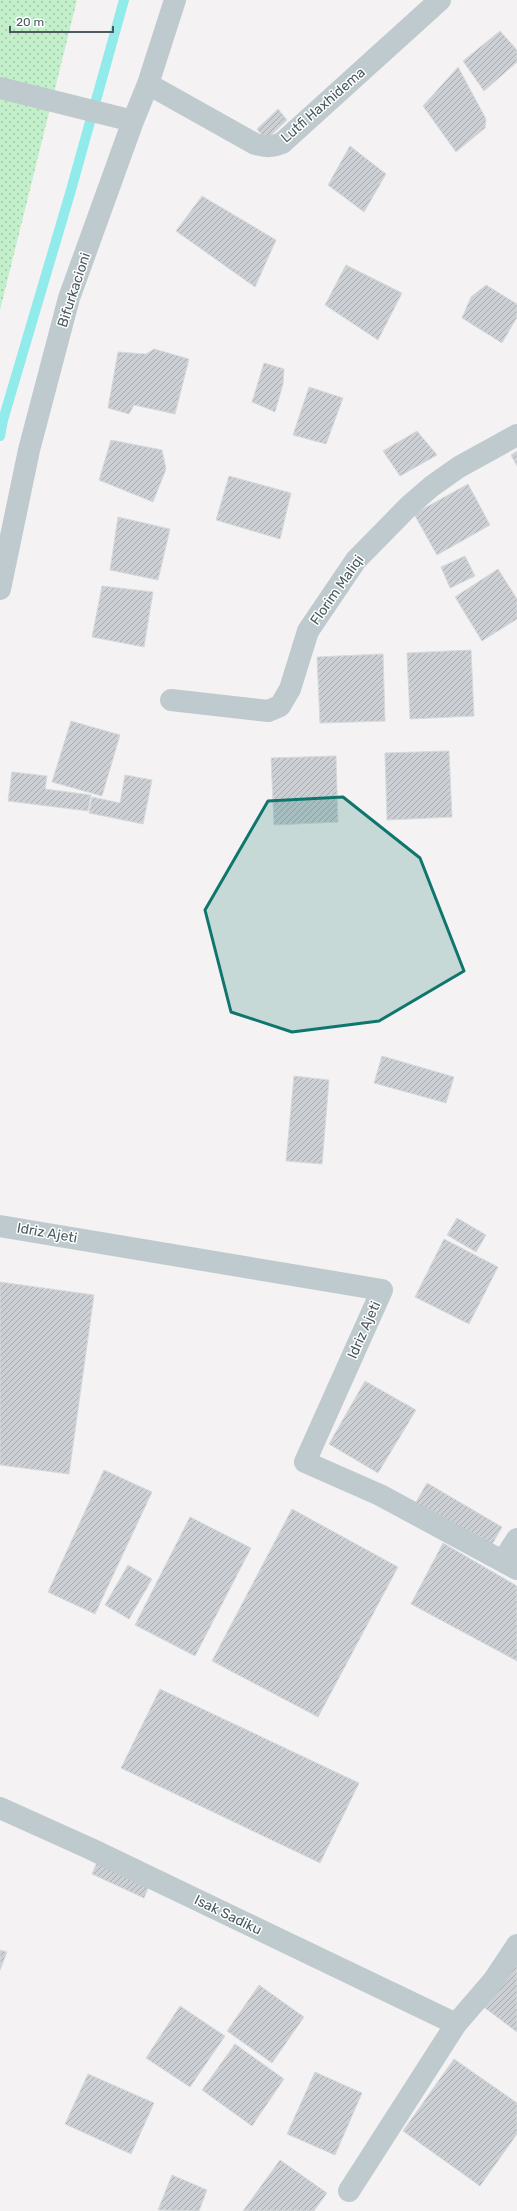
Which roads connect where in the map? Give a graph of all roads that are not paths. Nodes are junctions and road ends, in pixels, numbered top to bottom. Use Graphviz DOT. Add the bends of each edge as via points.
graph roads {
  1 [pos="175,0"];
  2 [pos="440,0"];
  3 [pos="148,84"];
  4 [pos="0,88"];
  5 [pos="124,119"];
  6 [pos="517,435"];
  7 [pos="0,589"];
  8 [pos="171,700"];
  9 [pos="0,1226"];
  10 [pos="517,1539"];
  11 [pos="510,1565"];
  12 [pos="0,1808"];
  13 [pos="517,1945"];
  14 [pos="456,2024"];
  15 [pos="348,2190"];
  1 -- 3 [label="street, Bifurkacioni"];
  2 -- 3 [label="street, Lutfi Haxhidema" via="282,143 274,146 255,144"];
  3 -- 5 [label="street, Bifurkacioni"];
  4 -- 5 [label="street"];
  5 -- 7 [label="street, Bifurkacioni" via="70,298 29,450"];
  6 -- 8 [label="street, Florim Maliqi" via="459,467 432,486 356,560 308,631 290,689 280,706 268,711"];
  9 -- 11 [label="street, Idriz Ajeti" via="382,1290 304,1462 380,1495"];
  10 -- 11 [label="street"];
  12 -- 14 [label="street, Isak Sadiku"];
  13 -- 14 [label="street" via="493,1981"];
  14 -- 15 [label="street"];
}
